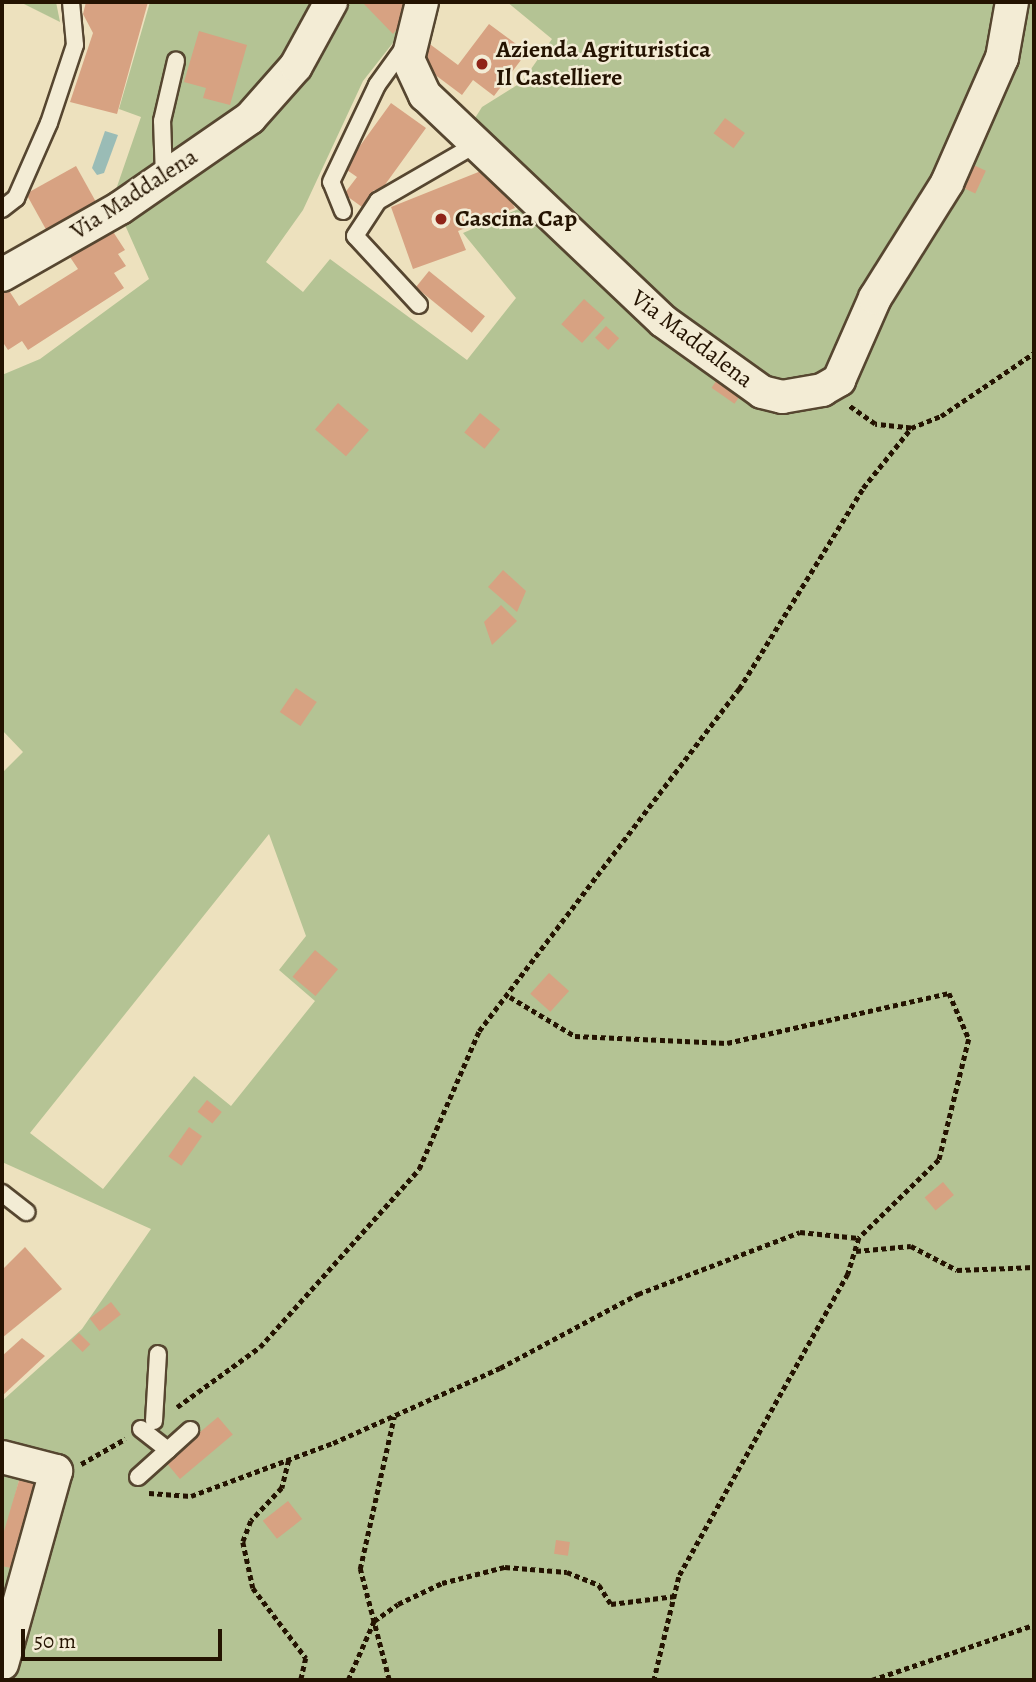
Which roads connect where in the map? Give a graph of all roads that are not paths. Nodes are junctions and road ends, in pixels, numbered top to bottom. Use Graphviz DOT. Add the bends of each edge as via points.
graph roads {
  1 [pos="71,2"];
  2 [pos="331,2"];
  3 [pos="422,2"];
  4 [pos="1012,2"];
  5 [pos="409,40"];
  6 [pos="176,61"];
  7 [pos="478,143"];
  8 [pos="164,177"];
  9 [pos="2,209"];
  10 [pos="342,211"];
  11 [pos="2,275"];
  12 [pos="419,305"];
  13 [pos="2,1193"];
  14 [pos="26,1212"];
  15 [pos="158,1354"];
  16 [pos="190,1430"];
  17 [pos="168,1450"];
  18 [pos="2,1457"];
  19 [pos="138,1477"];
  20 [pos="2,1664"];
  1 -- 9 [label="lane" via="75,45 49,123 16,198"];
  2 -- 8 [label="street, Via Maddalena" via="279,89 250,118"];
  3 -- 5 [label="street, Via Maddalena"];
  4 -- 7 [label="street, Via Maddalena" via="1002,58 947,183 874,298 839,380 801,395 762,392 615,280"];
  5 -- 7 [label="street, Via Maddalena" via="408,59 425,95"];
  5 -- 10 [label="lane" via="377,85 331,182"];
  6 -- 8 [label="lane" via="162,121"];
  7 -- 12 [label="lane" via="378,201 355,236"];
  8 -- 11 [label="street, Via Maddalena"];
  13 -- 14 [label="lane"];
  15 -- 17 [label="lane" via="147,1425"];
  16 -- 17 [label="lane"];
  17 -- 19 [label="lane"];
  18 -- 20 [label="street" via="56,1471"];
}
